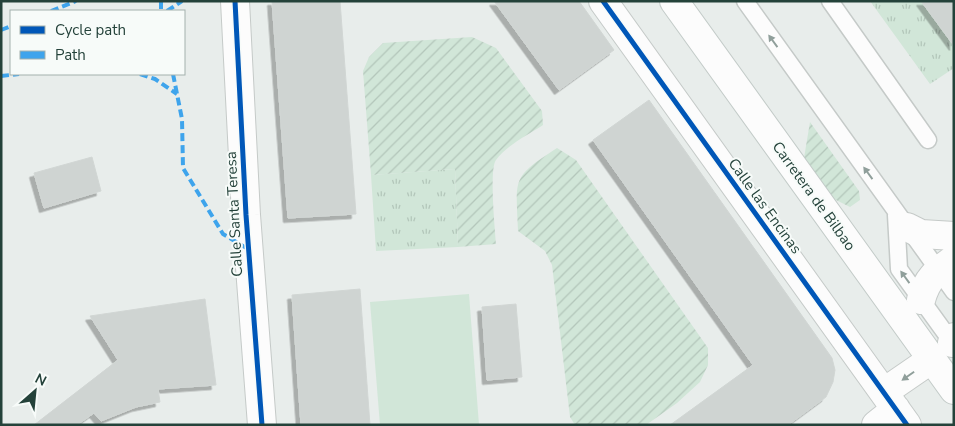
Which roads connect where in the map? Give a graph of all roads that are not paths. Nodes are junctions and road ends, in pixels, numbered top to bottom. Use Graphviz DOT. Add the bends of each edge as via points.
graph roads {
  1 [pos="235,1"];
  2 [pos="603,1"];
  3 [pos="674,1"];
  4 [pos="745,1"];
  5 [pos="830,1"];
  6 [pos="928,140"];
  7 [pos="901,220"];
  8 [pos="954,236"];
  9 [pos="948,274"];
  10 [pos="921,300"];
  11 [pos="948,346"];
  12 [pos="954,390"];
  13 [pos="891,413"];
  14 [pos="262,425"];
  1 -- 14 [label="street, Calle Santa Teresa" via="246,215"];
  2 -- 13 [label="street, Calle las Encinas"];
  3 -- 11 [label="street, Carretera de Bilbao"];
  7 -- 4 [label="lane, one-way"];
  5 -- 6 [label="lane"];
  7 -- 8 [label="street" via="921,234"];
  7 -- 9 [label="lane"];
  10 -- 7 [label="lane, one-way" via="899,269"];
  9 -- 10 [label="street" via="925,284"];
  10 -- 11 [label="lane"];
  11 -- 12 [label="street, Carretera de Bilbao"];
  11 -- 13 [label="street, one-way"];
}
